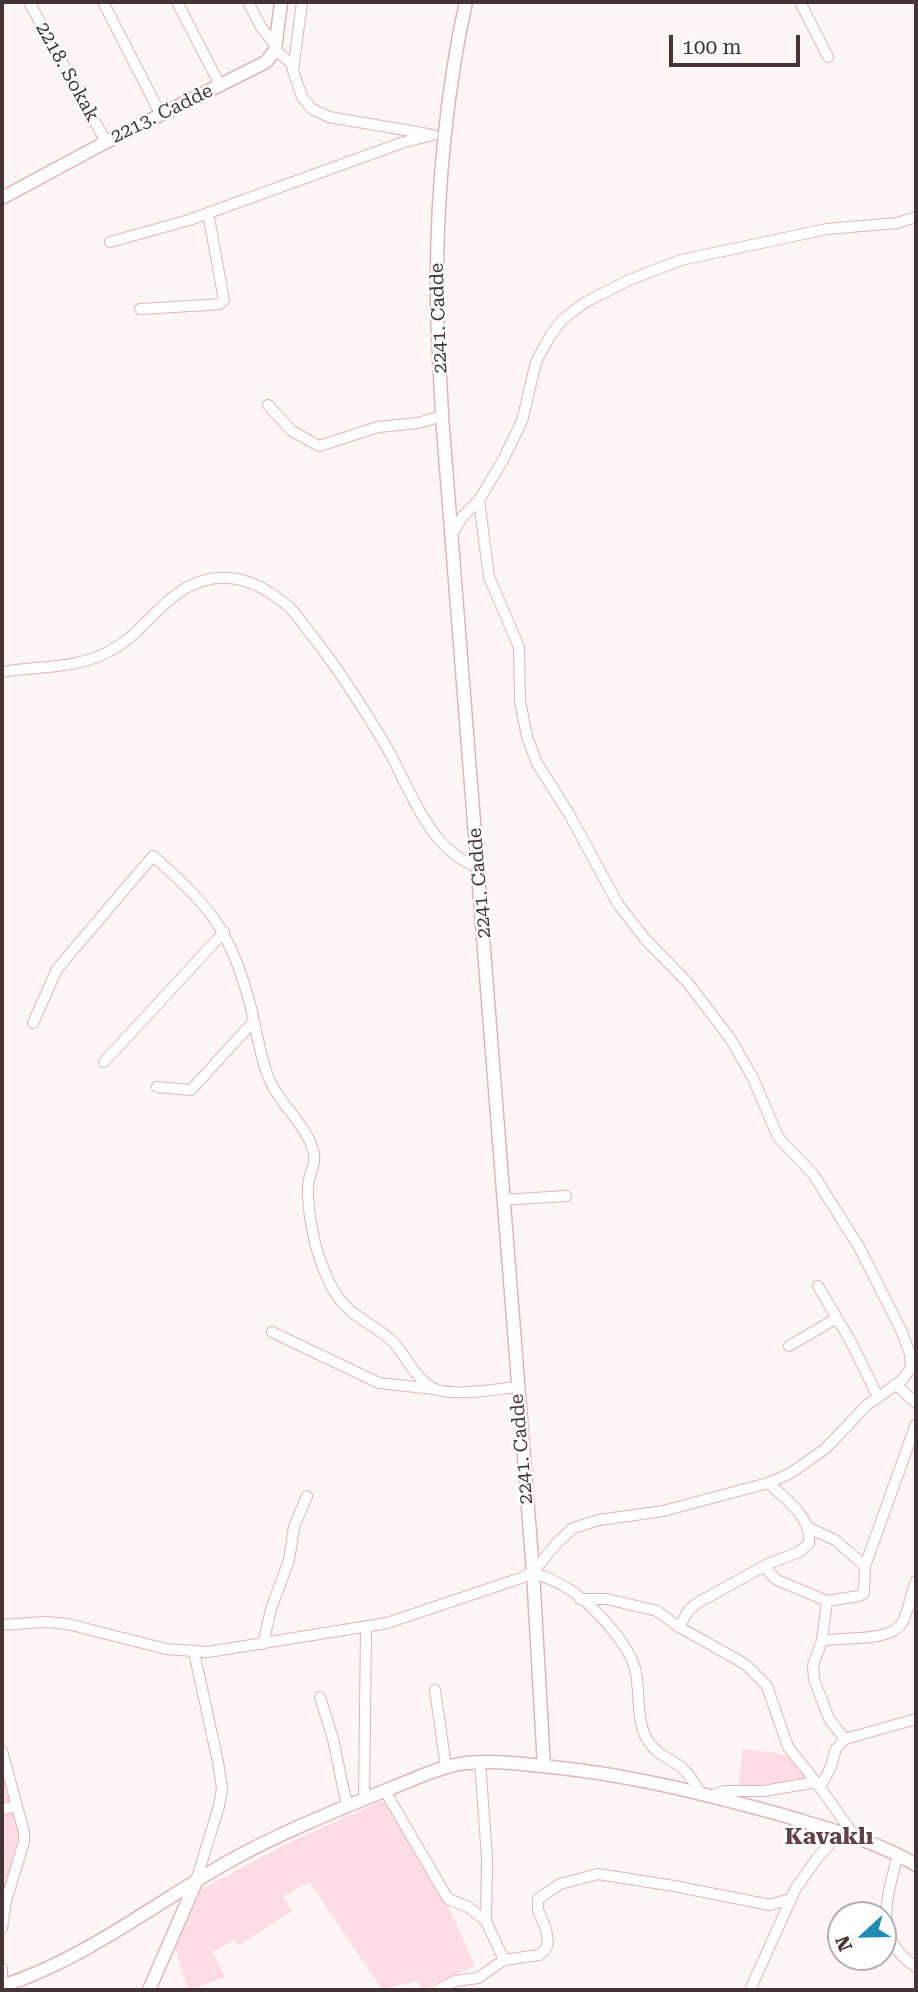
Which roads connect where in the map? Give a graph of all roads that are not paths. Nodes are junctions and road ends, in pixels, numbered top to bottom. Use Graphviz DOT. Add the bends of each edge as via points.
graph roads {
  1 [pos="29,2"];
  2 [pos="103,2"];
  3 [pos="177,2"];
  4 [pos="248,2"];
  5 [pos="281,2"];
  6 [pos="302,2"];
  7 [pos="466,2"];
  8 [pos="800,2"];
  9 [pos="277,49"];
  10 [pos="828,57"];
  11 [pos="293,65"];
  12 [pos="220,85"];
  13 [pos="161,115"];
  14 [pos="439,136"];
  15 [pos="106,142"];
  16 [pos="2,198"];
  17 [pos="208,213"];
  18 [pos="916,218"];
  19 [pos="110,242"];
  20 [pos="140,309"];
  21 [pos="268,405"];
  22 [pos="442,416"];
  23 [pos="479,500"];
  24 [pos="453,532"];
  25 [pos="2,672"];
  26 [pos="478,867"];
  27 [pos="224,932"];
  28 [pos="254,1021"];
  29 [pos="33,1023"];
  30 [pos="104,1062"];
  31 [pos="157,1087"];
  32 [pos="566,1196"];
  33 [pos="503,1200"];
  34 [pos="818,1286"];
  35 [pos="836,1318"];
  36 [pos="272,1332"];
  37 [pos="789,1346"];
  38 [pos="914,1370"];
  39 [pos="895,1384"];
  40 [pos="517,1387"];
  41 [pos="437,1389"];
  42 [pos="877,1395"];
  43 [pos="916,1403"];
  44 [pos="916,1424"];
  45 [pos="768,1483"];
  46 [pos="307,1496"];
  47 [pos="807,1527"];
  48 [pos="865,1566"];
  49 [pos="764,1567"];
  50 [pos="533,1572"];
  51 [pos="916,1581"];
  52 [pos="580,1599"];
  53 [pos="827,1601"];
  54 [pos="2,1625"];
  55 [pos="366,1628"];
  56 [pos="679,1628"];
  57 [pos="822,1641"];
  58 [pos="263,1644"];
  59 [pos="194,1652"];
  60 [pos="435,1690"];
  61 [pos="320,1696"];
  62 [pos="916,1718"];
  63 [pos="845,1740"];
  64 [pos="2,1751"];
  65 [pos="480,1762"];
  66 [pos="544,1766"];
  67 [pos="446,1767"];
  68 [pos="818,1784"];
  69 [pos="385,1791"];
  70 [pos="705,1794"];
  71 [pos="364,1799"];
  72 [pos="17,1806"];
  73 [pos="347,1806"];
  74 [pos="2,1809"];
  75 [pos="840,1833"];
  76 [pos="856,1838"];
  77 [pos="898,1855"];
  78 [pos="915,1860"];
  79 [pos="196,1881"];
  80 [pos="790,1899"];
  81 [pos="486,1921"];
  82 [pos="2,1928"];
  83 [pos="504,1960"];
  84 [pos="916,1967"];
  85 [pos="2,1968"];
  86 [pos="478,1978"];
  87 [pos="2,1986"];
  88 [pos="149,1990"];
  89 [pos="438,1990"];
  90 [pos="475,1990"];
  91 [pos="750,1990"];
  1 -- 15 [label="street, 2218. Sokak"];
  2 -- 13 [label="street"];
  3 -- 12 [label="street"];
  4 -- 9 [label="street"];
  5 -- 9 [label="street"];
  6 -- 11 [label="street"];
  7 -- 14 [label="street, 2241. Cadde"];
  8 -- 10 [label="street"];
  9 -- 11 [label="street"];
  9 -- 12 [label="street, 2213. Cadde" via="266,62"];
  11 -- 14 [label="street" via="302,97 318,113"];
  12 -- 13 [label="street, 2213. Cadde"];
  13 -- 15 [label="street, 2213. Cadde"];
  14 -- 17 [label="street" via="404,142"];
  14 -- 22 [label="street, 2241. Cadde" via="436,280"];
  15 -- 16 [label="street, 2213. Cadde"];
  17 -- 19 [label="street"];
  17 -- 20 [label="street" via="224,300"];
  18 -- 23 [label="street" via="827,229 681,260 584,303 562,320 536,362 522,421"];
  21 -- 22 [label="street" via="292,431 319,446 367,430"];
  22 -- 24 [label="street, 2241. Cadde"];
  23 -- 24 [label="street"];
  23 -- 38 [label="street" via="489,577 519,647 520,701 537,763 618,904 730,1038 778,1137 813,1174 859,1247 901,1330"];
  24 -- 26 [label="street, 2241. Cadde"];
  25 -- 26 [label="street" via="94,659 122,645 185,590 219,577 241,579 296,614 345,678 432,831 456,856"];
  26 -- 33 [label="street, 2241. Cadde"];
  27 -- 28 [label="street"];
  27 -- 29 [label="street" via="203,902 153,856 57,969"];
  27 -- 30 [label="street"];
  28 -- 31 [label="street" via="191,1090"];
  28 -- 41 [label="street" via="268,1078 314,1153 308,1183 313,1230 338,1297 385,1335 423,1381"];
  32 -- 33 [label="street"];
  33 -- 40 [label="street, 2241. Cadde"];
  34 -- 35 [label="street"];
  35 -- 37 [label="street"];
  35 -- 42 [label="street"];
  36 -- 41 [label="street" via="379,1383"];
  38 -- 39 [label="street"];
  39 -- 42 [label="street"];
  39 -- 43 [label="street"];
  40 -- 41 [label="street"];
  40 -- 50 [label="street, 2241. Cadde"];
  42 -- 45 [label="street" via="824,1449"];
  44 -- 48 [label="street"];
  45 -- 47 [label="street" via="800,1512"];
  45 -- 50 [label="street" via="663,1511 573,1528"];
  46 -- 58 [label="street" via="294,1527 289,1560"];
  47 -- 48 [label="street" via="835,1540"];
  47 -- 49 [label="street" via="810,1534 805,1549"];
  48 -- 53 [label="street" via="862,1595"];
  49 -- 53 [label="street" via="777,1580"];
  49 -- 56 [label="street" via="699,1602"];
  50 -- 52 [label="street" via="568,1588"];
  50 -- 55 [label="street"];
  50 -- 66 [label="street, 2241. Cadde"];
  51 -- 57 [label="street" via="904,1622 897,1629"];
  52 -- 56 [label="street" via="635,1604 657,1611"];
  52 -- 70 [label="street" via="618,1637 632,1659 648,1740"];
  53 -- 57 [label="street"];
  54 -- 59 [label="street" via="68,1624 158,1648"];
  55 -- 58 [label="street"];
  55 -- 71 [label="street"];
  56 -- 68 [label="street" via="745,1664 761,1678 788,1746"];
  57 -- 63 [label="street" via="813,1665 814,1679 830,1719"];
  58 -- 59 [label="street"];
  59 -- 79 [label="street" via="222,1789"];
  60 -- 67 [label="street"];
  61 -- 73 [label="street"];
  62 -- 63 [label="street"];
  63 -- 68 [label="street"];
  64 -- 72 [label="street"];
  65 -- 66 [label="street"];
  65 -- 67 [label="street"];
  65 -- 81 [label="street"];
  66 -- 70 [label="street"];
  67 -- 69 [label="street"];
  68 -- 70 [label="street"];
  68 -- 76 [label="street"];
  69 -- 71 [label="street"];
  69 -- 81 [label="street" via="448,1899"];
  70 -- 75 [label="street"];
  71 -- 73 [label="street"];
  72 -- 74 [label="street"];
  72 -- 82 [label="street" via="24,1842"];
  73 -- 79 [label="street" via="255,1847"];
  75 -- 76 [label="street"];
  75 -- 80 [label="street"];
  76 -- 77 [label="street"];
  77 -- 78 [label="street"];
  77 -- 84 [label="street" via="886,1900 886,1926 901,1956"];
  79 -- 87 [label="street" via="77,1953"];
  79 -- 88 [label="street"];
  80 -- 83 [label="street" via="770,1905 598,1874 560,1884 538,1899 548,1942 545,1950 540,1955"];
  80 -- 91 [label="street"];
  81 -- 83 [label="street"];
  83 -- 86 [label="street"];
  85 -- 87 [label="street"];
  86 -- 89 [label="street"];
  86 -- 90 [label="street"];
}
